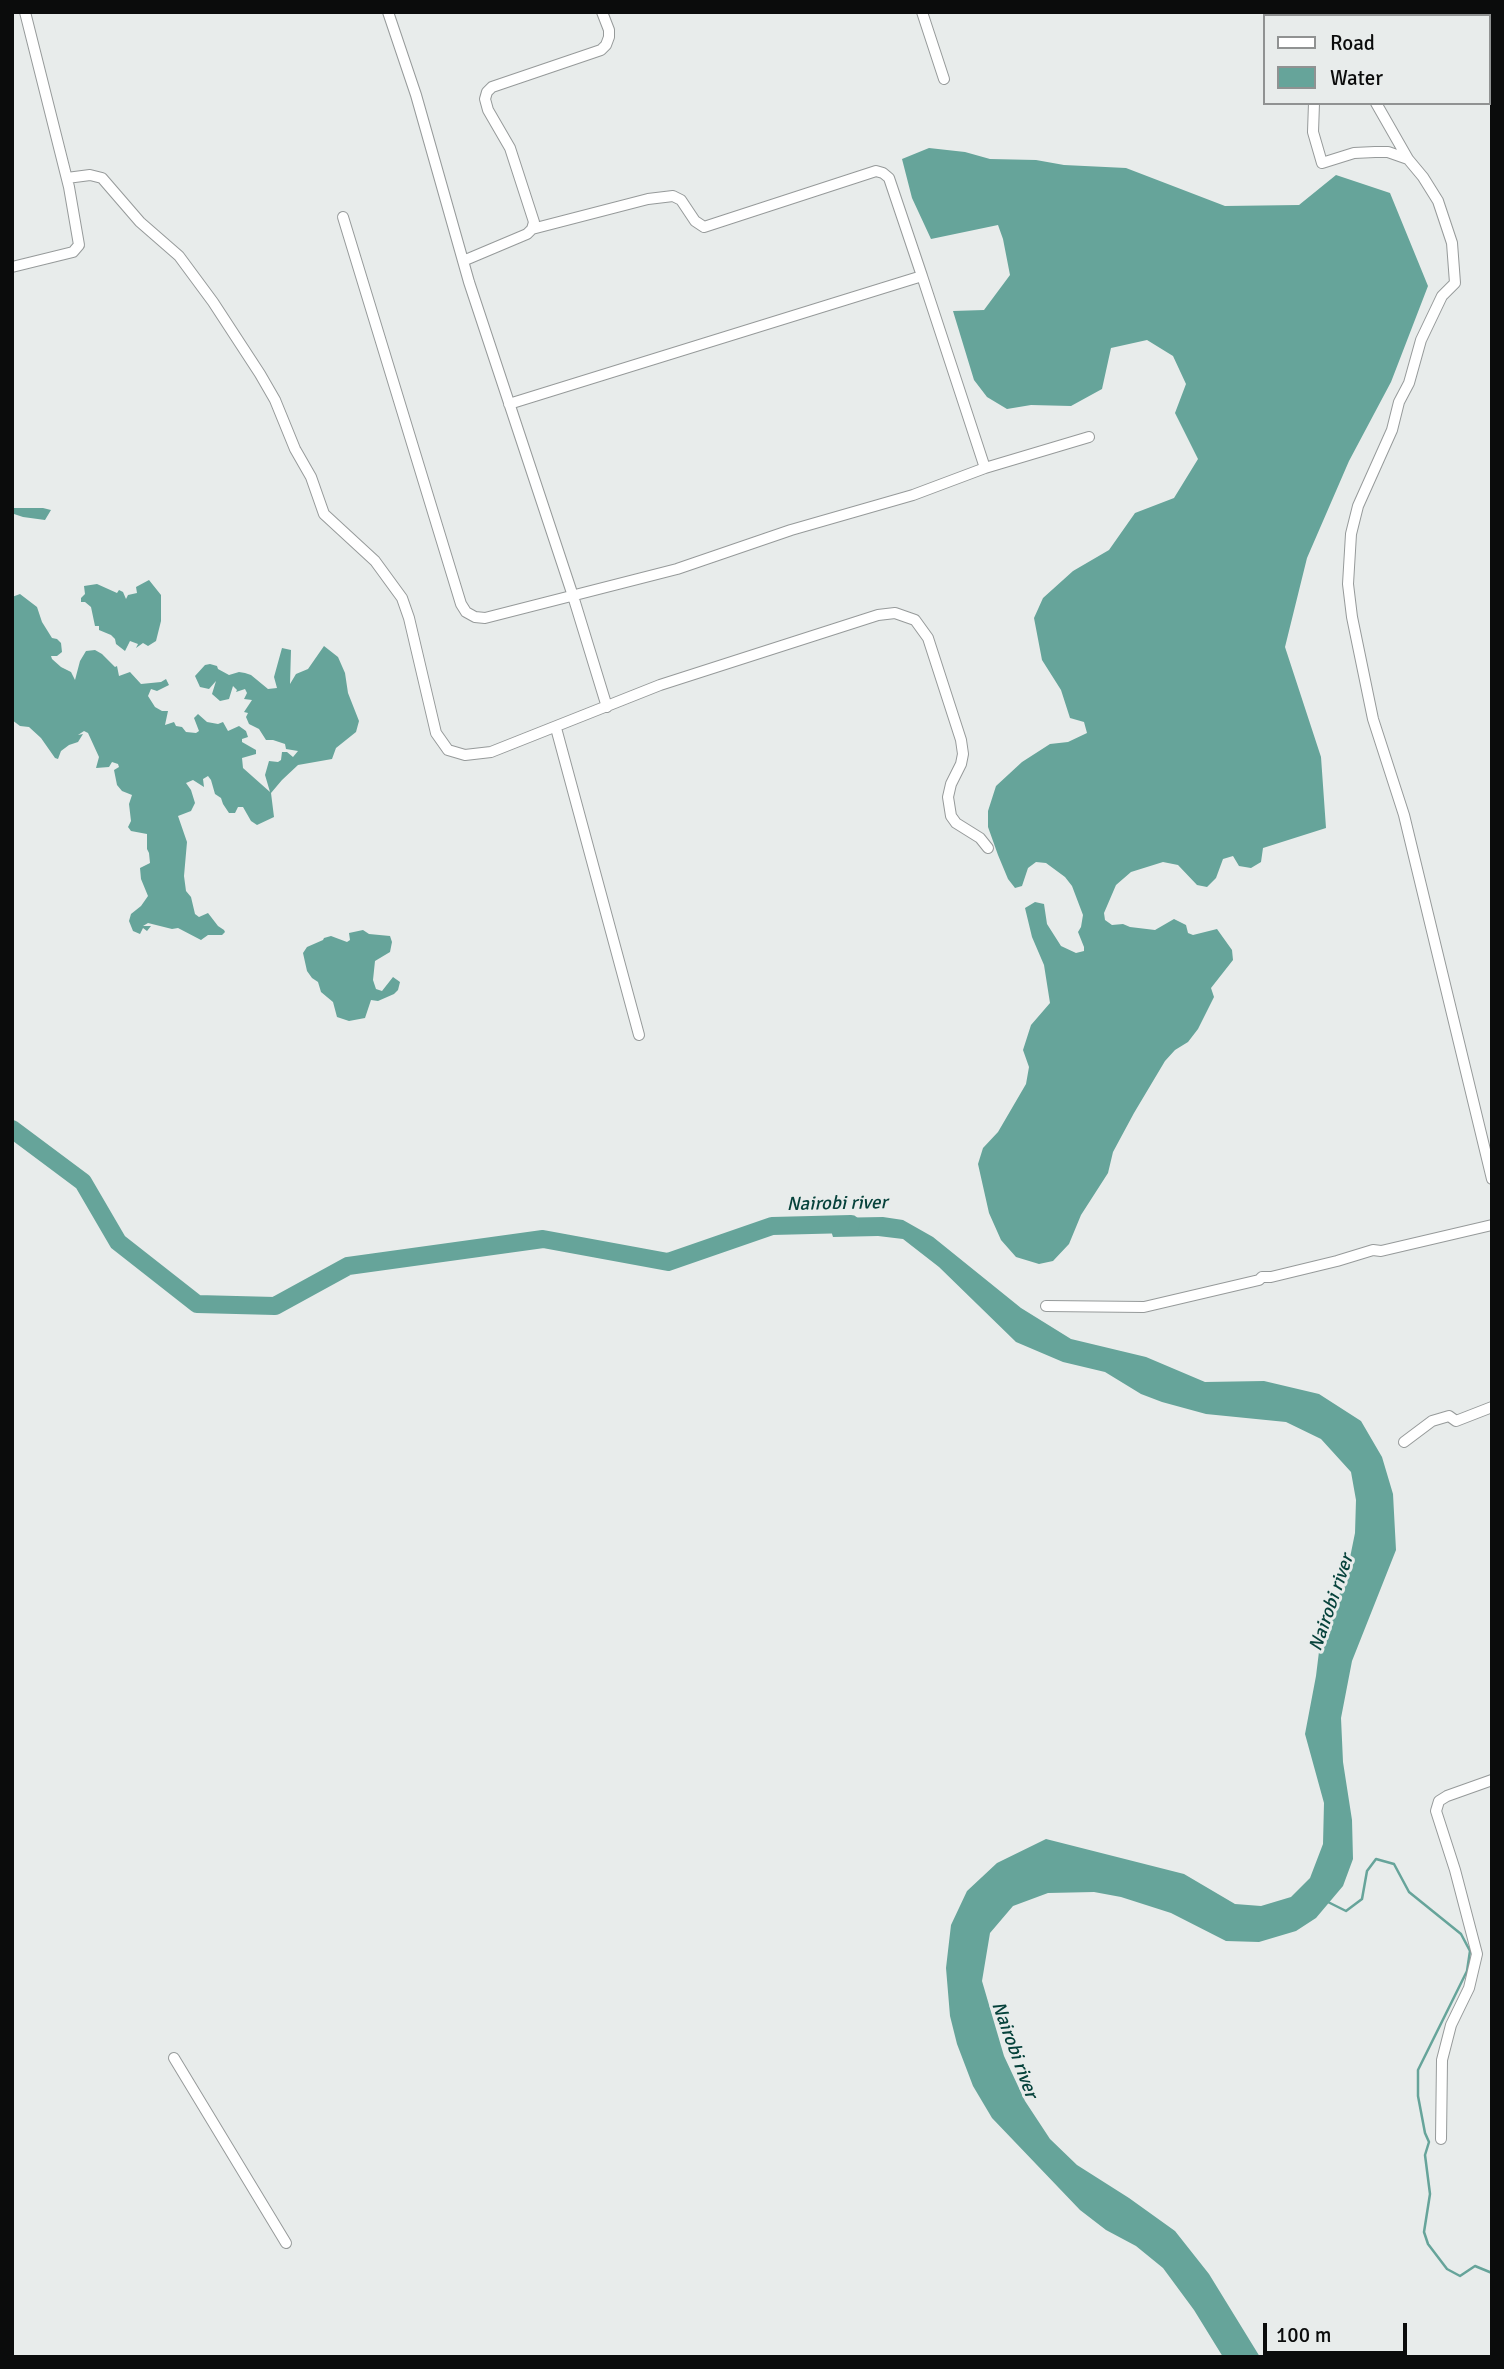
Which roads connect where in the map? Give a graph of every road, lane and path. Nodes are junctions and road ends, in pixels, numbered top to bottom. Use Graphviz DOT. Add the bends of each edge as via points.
graph roads {
  1 [pos="25,12"];
  2 [pos="388,12"];
  3 [pos="602,12"];
  4 [pos="922,12"];
  5 [pos="944,79"];
  6 [pos="1314,105"];
  7 [pos="1377,105"];
  8 [pos="1408,159"];
  9 [pos="67,178"];
  10 [pos="343,217"];
  11 [pos="532,229"];
  12 [pos="463,261"];
  13 [pos="12,267"];
  14 [pos="922,276"];
  15 [pos="509,404"];
  16 [pos="1089,438"];
  17 [pos="985,468"];
  18 [pos="573,596"];
  19 [pos="607,706"];
  20 [pos="556,728"];
  21 [pos="988,848"];
  22 [pos="639,1035"];
  23 [pos="1492,1179"];
  24 [pos="1492,1225"];
  25 [pos="1046,1306"];
  26 [pos="1492,1408"];
  27 [pos="1404,1442"];
  28 [pos="1492,1780"];
  29 [pos="174,2058"];
  30 [pos="1441,2139"];
  31 [pos="286,2243"];
  1 -- 9 [label="street"];
  2 -- 12 [label="street"];
  3 -- 11 [label="street" via="609,30 601,50 487,92 488,110 510,148 534,222"];
  4 -- 5 [label="street"];
  6 -- 8 [label="street" via="1313,132 1322,163 1354,153 1388,152"];
  7 -- 8 [label="street"];
  8 -- 23 [label="street" via="1445,217 1455,283 1442,296 1421,340 1392,429 1358,506 1348,584 1373,719 1404,815"];
  9 -- 13 [label="street" via="79,245 76,250"];
  9 -- 20 [label="street" via="90,174 102,178 140,222 179,256 214,302 275,400 324,513 375,561 402,598 436,733 448,750 465,755 491,752"];
  10 -- 18 [label="street" via="461,604 466,612 485,618"];
  11 -- 12 [label="street"];
  11 -- 14 [label="street" via="648,199 673,197 704,227 876,171 889,178"];
  12 -- 15 [label="street"];
  14 -- 15 [label="street"];
  14 -- 17 [label="street"];
  15 -- 18 [label="street"];
  16 -- 17 [label="street"];
  17 -- 18 [label="street" via="677,569"];
  18 -- 19 [label="street"];
  19 -- 20 [label="street"];
  19 -- 21 [label="street" via="866,618 904,615 915,620 928,638 961,740 961,764 948,797 951,816"];
  20 -- 22 [label="street"];
  24 -- 25 [label="street" via="1144,1307"];
  26 -- 27 [label="street" via="1456,1421 1449,1416 1432,1421"];
  28 -- 30 [label="street" via="1447,1796 1436,1811 1477,1954 1442,2060"];
  29 -- 31 [label="street"];
}
